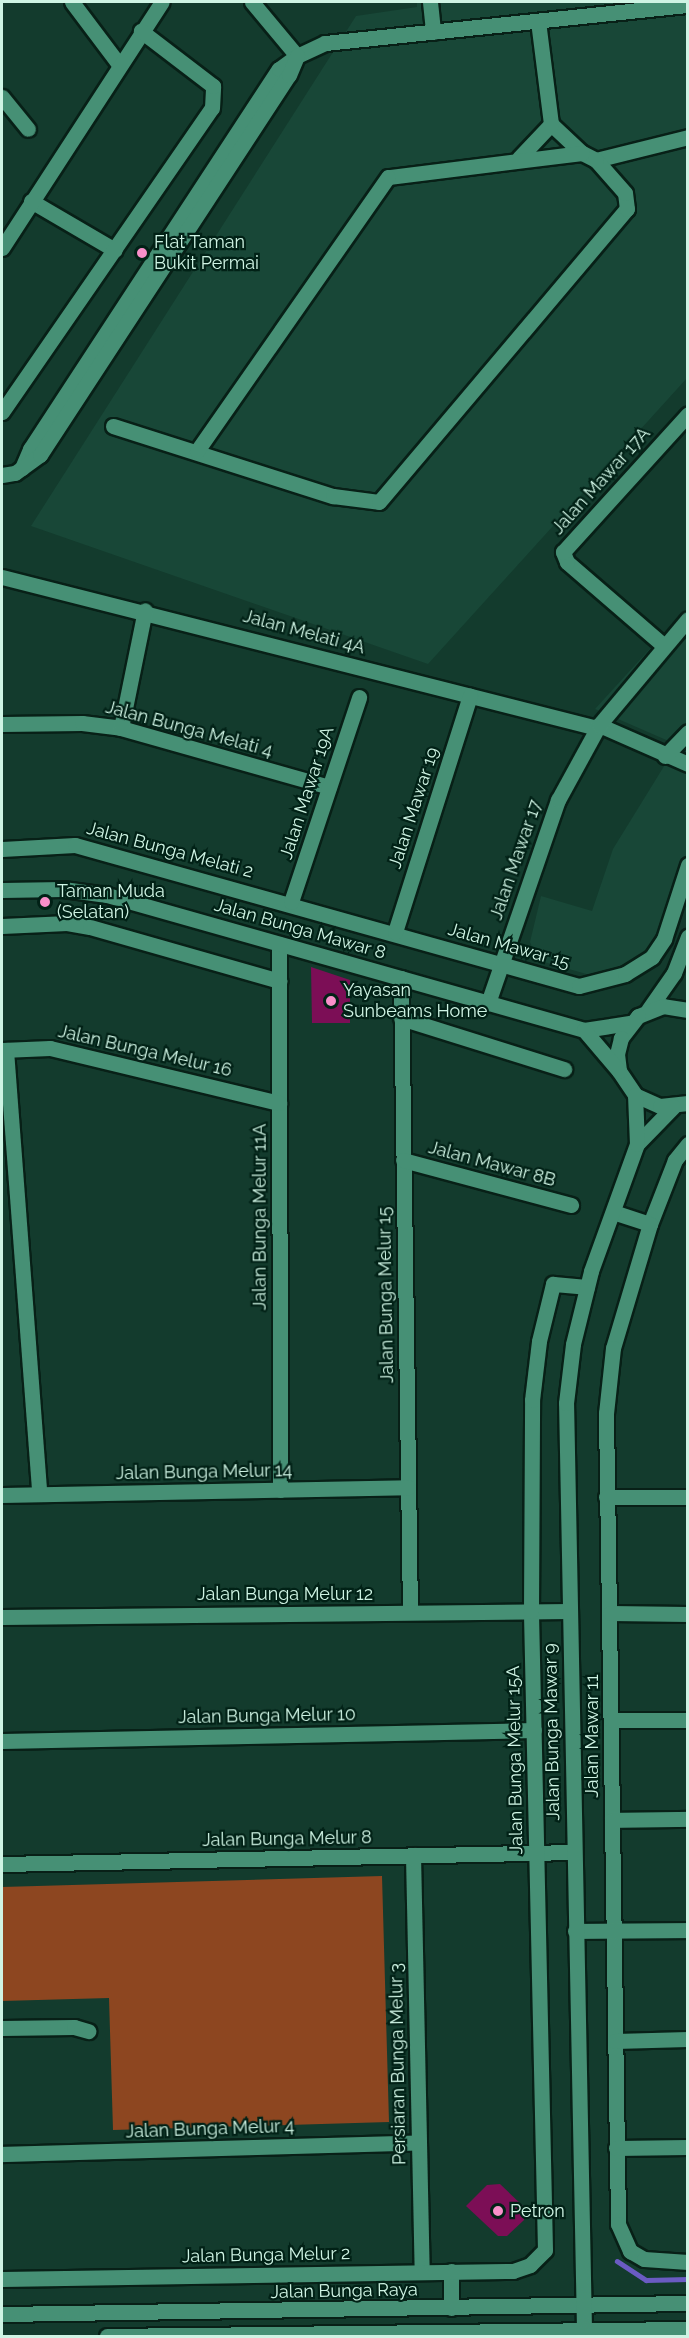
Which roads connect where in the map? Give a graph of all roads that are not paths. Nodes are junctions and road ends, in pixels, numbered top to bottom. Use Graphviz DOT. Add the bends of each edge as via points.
graph roads {
  1 [pos="72,2"];
  2 [pos="162,2"];
  3 [pos="252,2"];
  4 [pos="430,2"];
  5 [pos="687,5"];
  6 [pos="538,21"];
  7 [pos="141,32"];
  8 [pos="432,32"];
  9 [pos="297,56"];
  10 [pos="118,63"];
  11 [pos="2,97"];
  12 [pos="551,124"];
  13 [pos="28,129"];
  14 [pos="687,137"];
  15 [pos="582,153"];
  16 [pos="517,159"];
  17 [pos="596,160"];
  18 [pos="31,201"];
  19 [pos="2,248"];
  20 [pos="115,250"];
  21 [pos="2,412"];
  22 [pos="687,414"];
  23 [pos="113,426"];
  24 [pos="197,451"];
  25 [pos="2,475"];
  26 [pos="2,577"];
  27 [pos="145,610"];
  28 [pos="687,619"];
  29 [pos="663,645"];
  30 [pos="470,696"];
  31 [pos="359,697"];
  32 [pos="2,724"];
  33 [pos="598,727"];
  34 [pos="121,728"];
  35 [pos="687,732"];
  36 [pos="665,756"];
  37 [pos="687,764"];
  38 [pos="328,787"];
  39 [pos="2,849"];
  40 [pos="687,865"];
  41 [pos="2,890"];
  42 [pos="291,902"];
  43 [pos="2,926"];
  44 [pos="395,932"];
  45 [pos="687,937"];
  46 [pos="279,944"];
  47 [pos="501,966"];
  48 [pos="401,978"];
  49 [pos="279,981"];
  50 [pos="488,1003"];
  51 [pos="648,1010"];
  52 [pos="687,1010"];
  53 [pos="401,1018"];
  54 [pos="629,1023"];
  55 [pos="584,1030"];
  56 [pos="4,1050"];
  57 [pos="564,1069"];
  58 [pos="619,1071"];
  59 [pos="635,1095"];
  60 [pos="279,1103"];
  61 [pos="680,1105"];
  62 [pos="638,1144"];
  63 [pos="687,1144"];
  64 [pos="403,1160"];
  65 [pos="571,1206"];
  66 [pos="613,1212"];
  67 [pos="650,1224"];
  68 [pos="587,1287"];
  69 [pos="408,1486"];
  70 [pos="280,1490"];
  71 [pos="39,1494"];
  72 [pos="2,1495"];
  73 [pos="606,1497"];
  74 [pos="687,1497"];
  75 [pos="531,1611"];
  76 [pos="569,1611"];
  77 [pos="410,1612"];
  78 [pos="610,1613"];
  79 [pos="687,1614"];
  80 [pos="2,1617"];
  81 [pos="611,1720"];
  82 [pos="687,1720"];
  83 [pos="534,1730"];
  84 [pos="2,1741"];
  85 [pos="687,1819"];
  86 [pos="612,1820"];
  87 [pos="573,1852"];
  88 [pos="536,1853"];
  89 [pos="413,1855"];
  90 [pos="2,1864"];
  91 [pos="613,1930"];
  92 [pos="687,1930"];
  93 [pos="575,1931"];
  94 [pos="2,2028"];
  95 [pos="88,2031"];
  96 [pos="687,2039"];
  97 [pos="615,2041"];
  98 [pos="419,2142"];
  99 [pos="687,2147"];
  100 [pos="616,2148"];
  101 [pos="2,2154"];
  102 [pos="687,2262"];
  103 [pos="530,2265"];
  104 [pos="422,2271"];
  105 [pos="450,2271"];
  106 [pos="2,2279"];
  107 [pos="687,2303"];
  108 [pos="583,2305"];
  109 [pos="451,2308"];
  110 [pos="2,2314"];
  111 [pos="687,2329"];
  112 [pos="584,2330"];
  113 [pos="310,2335"];
  114 [pos="107,2337"];
  1 -- 10 [label="street"];
  2 -- 7 [label="street"];
  3 -- 9 [label="street"];
  4 -- 8 [label="street"];
  5 -- 6 [label="street"];
  6 -- 8 [label="street"];
  6 -- 12 [label="street"];
  7 -- 10 [label="street"];
  7 -- 20 [label="street" via="213,86 212,108"];
  8 -- 9 [label="street" via="325,43"];
  9 -- 25 [label="street" via="279,69 30,449 22,468"];
  10 -- 18 [label="street"];
  11 -- 13 [label="street"];
  12 -- 15 [label="street"];
  12 -- 16 [label="street"];
  14 -- 17 [label="street"];
  15 -- 16 [label="street"];
  15 -- 17 [label="street"];
  16 -- 24 [label="street" via="388,177"];
  17 -- 24 [label="street" via="625,193 627,210 390,494 379,502 333,496"];
  18 -- 19 [label="street"];
  18 -- 20 [label="street"];
  20 -- 21 [label="street"];
  22 -- 29 [label="street, Jalan Mawar 17A" via="563,552 567,562"];
  23 -- 24 [label="street"];
  26 -- 27 [label="street, Jalan Melati 4A"];
  27 -- 30 [label="street, Jalan Melati 4A"];
  27 -- 34 [label="street"];
  28 -- 29 [label="street"];
  29 -- 33 [label="street, Jalan Mawar 17"];
  30 -- 33 [label="street, Jalan Melati 4A"];
  30 -- 44 [label="street, Jalan Mawar 19"];
  31 -- 38 [label="street, Jalan Mawar 19A"];
  32 -- 34 [label="street, Jalan Bunga Melati 4" via="82,723"];
  33 -- 36 [label="street"];
  33 -- 47 [label="street, Jalan Mawar 17" via="540,842"];
  34 -- 38 [label="street, Jalan Bunga Melati 4"];
  35 -- 36 [label="street"];
  36 -- 37 [label="street"];
  38 -- 42 [label="street, Jalan Mawar 19A"];
  39 -- 42 [label="street, Jalan Bunga Melati 2" via="75,845"];
  40 -- 47 [label="street, Jalan Mawar 15" via="664,939 652,957 625,974 579,986"];
  41 -- 46 [label="street, Jalan Bunga Mawar 8" via="63,889 107,895"];
  42 -- 44 [label="street, Jalan Mawar 15"];
  43 -- 49 [label="street" via="66,923 90,927"];
  44 -- 47 [label="street, Jalan Mawar 15"];
  45 -- 51 [label="street" via="674,973"];
  46 -- 48 [label="street, Jalan Bunga Mawar 8"];
  46 -- 49 [label="street, Jalan Bunga Melur 11A"];
  47 -- 50 [label="street, Jalan Mawar 17"];
  48 -- 50 [label="street, Jalan Bunga Mawar 8"];
  48 -- 53 [label="street, Jalan Bunga Melur 15"];
  49 -- 60 [label="street, Jalan Bunga Melur 11A"];
  50 -- 55 [label="street, Jalan Bunga Mawar 8"];
  51 -- 52 [label="street" via="663,1006"];
  51 -- 54 [label="street"];
  53 -- 57 [label="street"];
  53 -- 64 [label="street, Jalan Bunga Melur 15"];
  54 -- 55 [label="street, Jalan Bunga Mawar 8"];
  54 -- 58 [label="street" via="619,1046"];
  55 -- 58 [label="street"];
  56 -- 60 [label="street, Jalan Bunga Melur 16" via="50,1048"];
  56 -- 71 [label="street"];
  58 -- 59 [label="street"];
  59 -- 61 [label="street" via="660,1106"];
  59 -- 62 [label="street, Jalan Bunga Mawar 9"];
  60 -- 70 [label="street, Jalan Bunga Melur 11A"];
  61 -- 62 [label="street, Jalan Bunga Mawar 9"];
  62 -- 66 [label="street, Jalan Bunga Mawar 9"];
  63 -- 67 [label="street, Jalan Mawar 11" via="675,1160"];
  64 -- 65 [label="street, Jalan Mawar 8B"];
  64 -- 69 [label="street, Jalan Bunga Melur 15"];
  66 -- 67 [label="street"];
  66 -- 68 [label="street, Jalan Bunga Mawar 9"];
  67 -- 73 [label="street, Jalan Mawar 11" via="607,1375"];
  68 -- 75 [label="street, Jalan Bunga Melur 15A" via="554,1284 539,1341 532,1400"];
  68 -- 76 [label="street, Jalan Bunga Mawar 9" via="573,1344 566,1404"];
  69 -- 70 [label="street, Jalan Bunga Melur 14"];
  69 -- 77 [label="street, Jalan Bunga Melur 15"];
  70 -- 71 [label="street, Jalan Bunga Melur 14"];
  71 -- 72 [label="street, Jalan Bunga Melur 14"];
  73 -- 74 [label="street"];
  73 -- 78 [label="street, Jalan Mawar 11"];
  75 -- 76 [label="street, Jalan Bunga Melur 12"];
  75 -- 77 [label="street, Jalan Bunga Melur 12"];
  75 -- 83 [label="street, Jalan Bunga Melur 15A"];
  76 -- 87 [label="street, Jalan Bunga Mawar 9"];
  77 -- 80 [label="street, Jalan Bunga Melur 12"];
  78 -- 79 [label="street"];
  78 -- 81 [label="street, Jalan Mawar 11"];
  81 -- 82 [label="street"];
  81 -- 86 [label="street, Jalan Mawar 11"];
  83 -- 84 [label="street, Jalan Bunga Melur 10"];
  83 -- 88 [label="street, Jalan Bunga Melur 15A"];
  85 -- 86 [label="street"];
  86 -- 91 [label="street, Jalan Mawar 11"];
  87 -- 88 [label="street, Jalan Bunga Melur 8"];
  87 -- 93 [label="street, Jalan Bunga Mawar 9"];
  88 -- 89 [label="street, Jalan Bunga Melur 8"];
  88 -- 103 [label="street, Jalan Bunga Melur 15A" via="545,2250"];
  89 -- 90 [label="street, Jalan Bunga Melur 8"];
  89 -- 98 [label="street, Persiaran Bunga Melur 3"];
  91 -- 92 [label="street"];
  91 -- 93 [label="street"];
  91 -- 97 [label="street, Jalan Mawar 11"];
  93 -- 108 [label="street, Jalan Bunga Mawar 9"];
  94 -- 95 [label="street"];
  96 -- 97 [label="street"];
  97 -- 100 [label="street, Jalan Mawar 11"];
  98 -- 101 [label="street, Jalan Bunga Melur 4"];
  98 -- 104 [label="street, Persiaran Bunga Melur 3"];
  99 -- 100 [label="street"];
  100 -- 102 [label="street, Jalan Mawar 11" via="618,2224 630,2251 662,2263"];
  103 -- 105 [label="street, Jalan Bunga Melur 2" via="513,2271"];
  104 -- 105 [label="street, Jalan Bunga Melur 2"];
  104 -- 106 [label="street, Jalan Bunga Melur 2"];
  105 -- 109 [label="street"];
  107 -- 108 [label="street, Jalan Bunga Raya"];
  108 -- 109 [label="street, Jalan Bunga Raya"];
  108 -- 112 [label="street, Jalan Bunga Mawar 9"];
  109 -- 110 [label="street, Jalan Bunga Raya"];
  111 -- 112 [label="street"];
  112 -- 113 [label="street"];
  113 -- 114 [label="street"];
}
